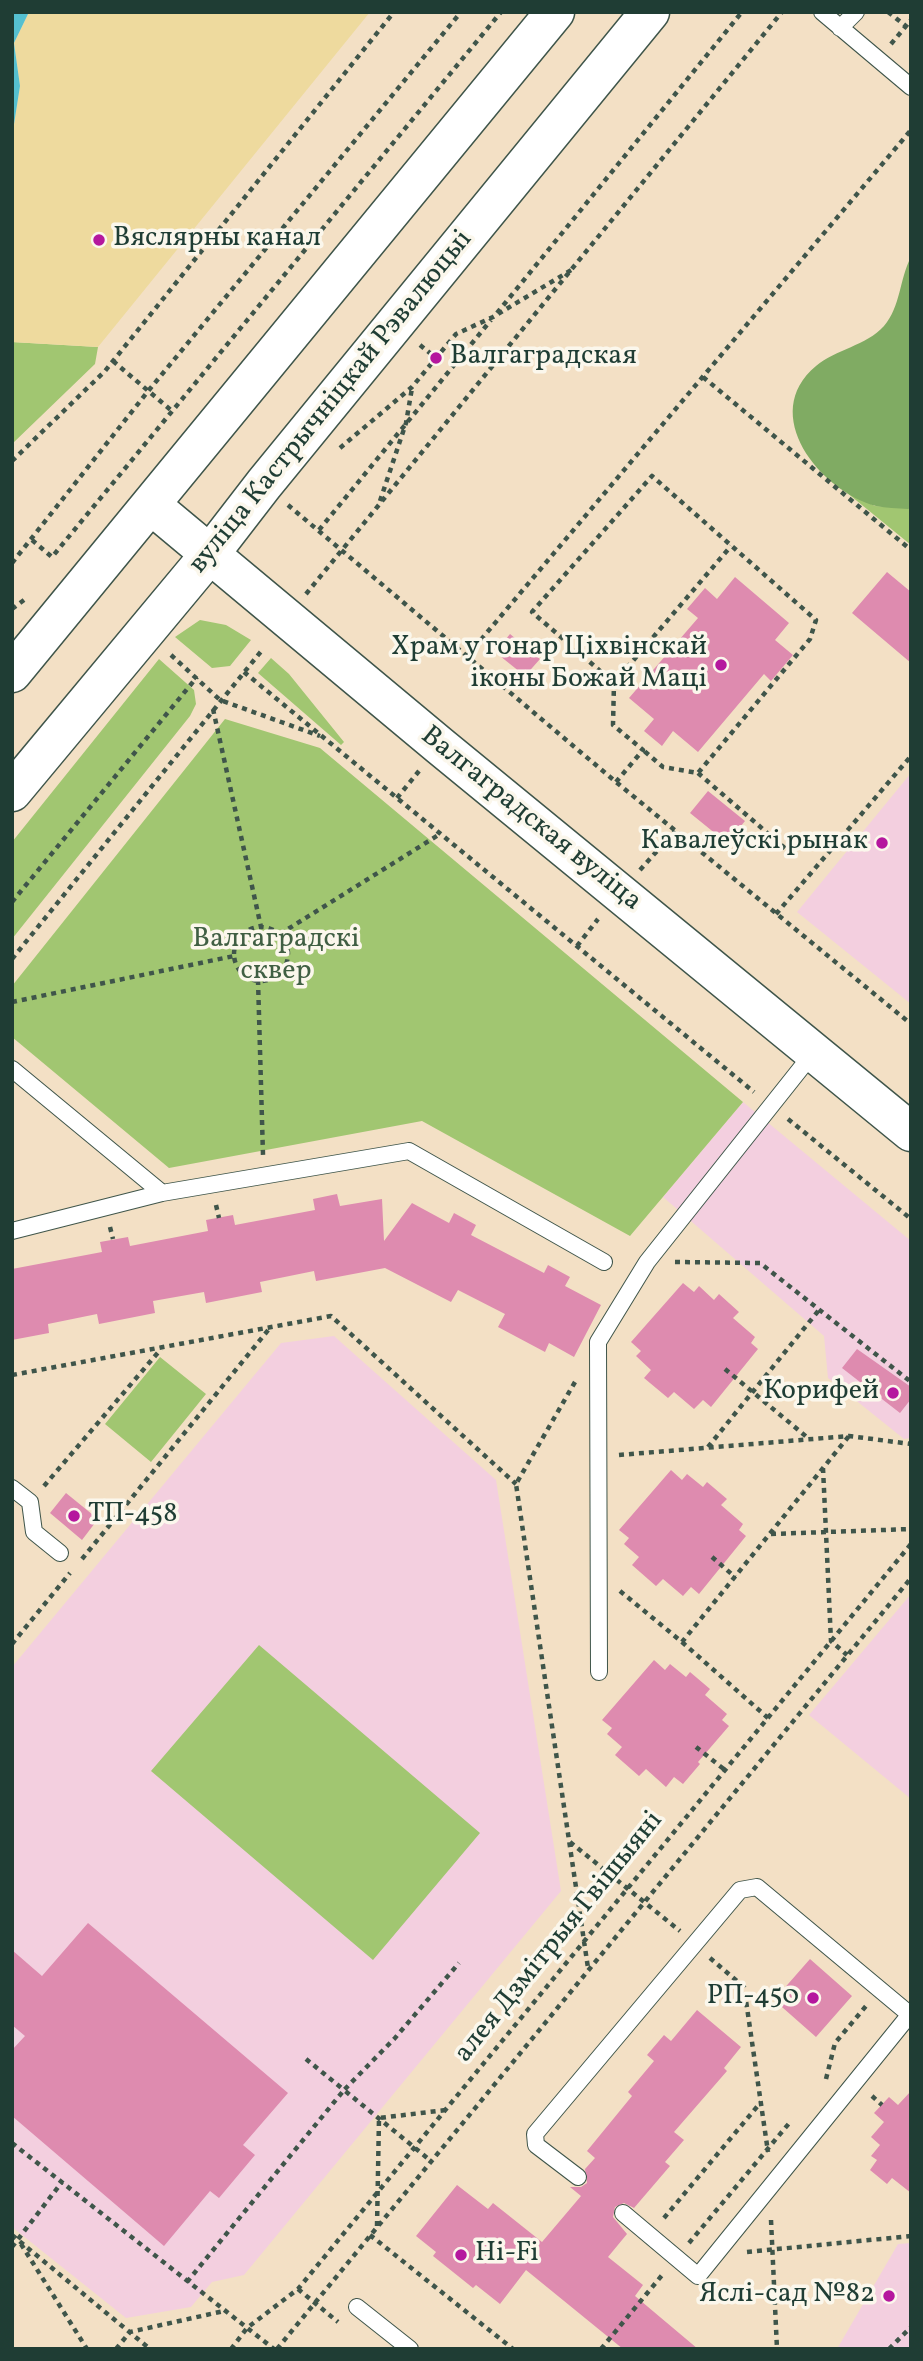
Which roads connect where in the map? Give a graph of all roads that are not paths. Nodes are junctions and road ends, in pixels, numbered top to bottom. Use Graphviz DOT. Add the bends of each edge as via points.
graph roads {
  1 [pos="555,12"];
  2 [pos="650,12"];
  3 [pos="822,12"];
  4 [pos="856,12"];
  5 [pos="840,27"];
  6 [pos="911,87"];
  7 [pos="151,505"];
  8 [pos="210,554"];
  9 [pos="12,673"];
  10 [pos="12,792"];
  11 [pos="813,1053"];
  12 [pos="13,1072"];
  13 [pos="911,1132"];
  14 [pos="162,1193"];
  15 [pos="12,1231"];
  16 [pos="604,1262"];
  17 [pos="12,1488"];
  18 [pos="60,1553"];
  19 [pos="599,1672"];
  20 [pos="910,2013"];
  21 [pos="578,2177"];
  22 [pos="623,2213"];
  23 [pos="357,2307"];
  24 [pos="410,2349"];
  1 -- 7 [label="main road"];
  2 -- 8 [label="main road, вуліца Кастрычніцкай Рэвалюцыі"];
  3 -- 5 [label="lane"];
  4 -- 5 [label="lane"];
  5 -- 6 [label="lane"];
  7 -- 8 [label="main road, Валгаградская вуліца"];
  7 -- 9 [label="main road"];
  8 -- 10 [label="main road, вуліца Кастрычніцкай Рэвалюцыі"];
  8 -- 11 [label="main road, Валгаградская вуліца"];
  11 -- 13 [label="main road, Валгаградская вуліца"];
  11 -- 19 [label="lane" via="647,1262 598,1342"];
  12 -- 14 [label="lane"];
  14 -- 15 [label="lane"];
  14 -- 16 [label="lane" via="410,1151"];
  17 -- 18 [label="lane" via="30,1502 34,1532"];
  20 -- 21 [label="lane" via="757,1886 740,1889 535,2134 536,2145"];
  20 -- 22 [label="lane" via="698,2276"];
  23 -- 24 [label="lane"];
}
